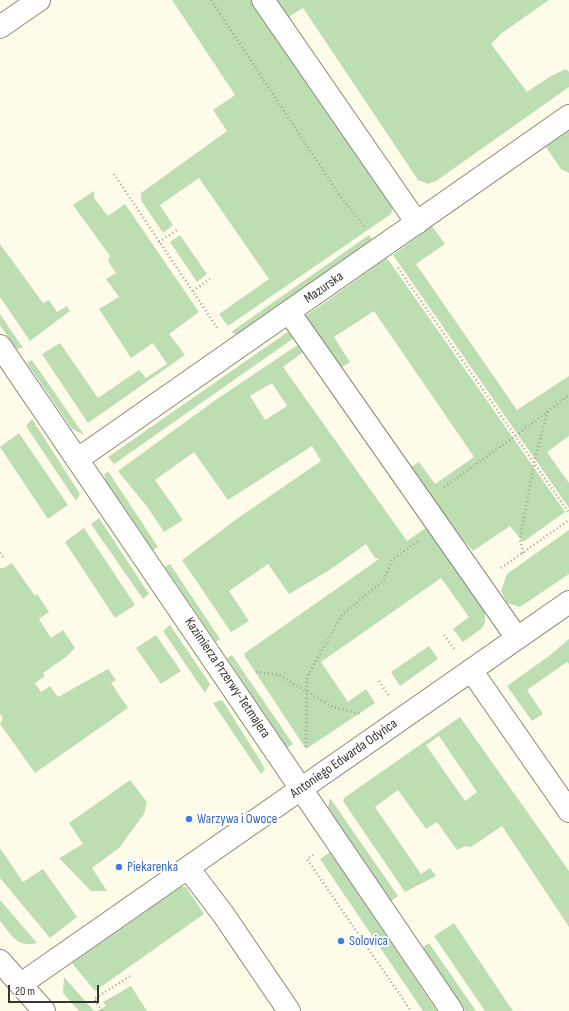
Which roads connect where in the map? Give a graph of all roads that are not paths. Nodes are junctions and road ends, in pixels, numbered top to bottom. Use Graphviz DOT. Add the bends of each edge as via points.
graph roads {
  1 [pos="39,0"];
  2 [pos="263,0"];
  3 [pos="0,27"];
  4 [pos="569,116"];
  5 [pos="417,223"];
  6 [pos="289,312"];
  7 [pos="0,346"];
  8 [pos="78,459"];
  9 [pos="569,602"];
  10 [pos="518,638"];
  11 [pos="471,670"];
  12 [pos="301,789"];
  13 [pos="569,811"];
  14 [pos="188,868"];
  15 [pos="0,961"];
  16 [pos="21,984"];
  17 [pos="44,1011"];
  18 [pos="289,1011"];
  19 [pos="452,1011"];
  1 -- 3 [label="street"];
  2 -- 5 [label="street"];
  4 -- 5 [label="street, Mazurska"];
  5 -- 6 [label="street, Mazurska"];
  6 -- 8 [label="street, Mazurska"];
  6 -- 10 [label="street"];
  7 -- 8 [label="street, Kazimierza Przerwy-Tetmajera"];
  8 -- 12 [label="street, Kazimierza Przerwy-Tetmajera"];
  9 -- 10 [label="street, Antoniego Edwarda Odyńca"];
  10 -- 11 [label="street, Antoniego Edwarda Odyńca"];
  11 -- 12 [label="street, Antoniego Edwarda Odyńca"];
  11 -- 13 [label="street"];
  12 -- 14 [label="street, Antoniego Edwarda Odyńca"];
  12 -- 19 [label="street, Kazimierza Przerwy-Tetmajera"];
  14 -- 16 [label="street, Antoniego Edwarda Odyńca"];
  14 -- 18 [label="street" via="223,914"];
  15 -- 16 [label="street"];
  16 -- 17 [label="street"];
}
